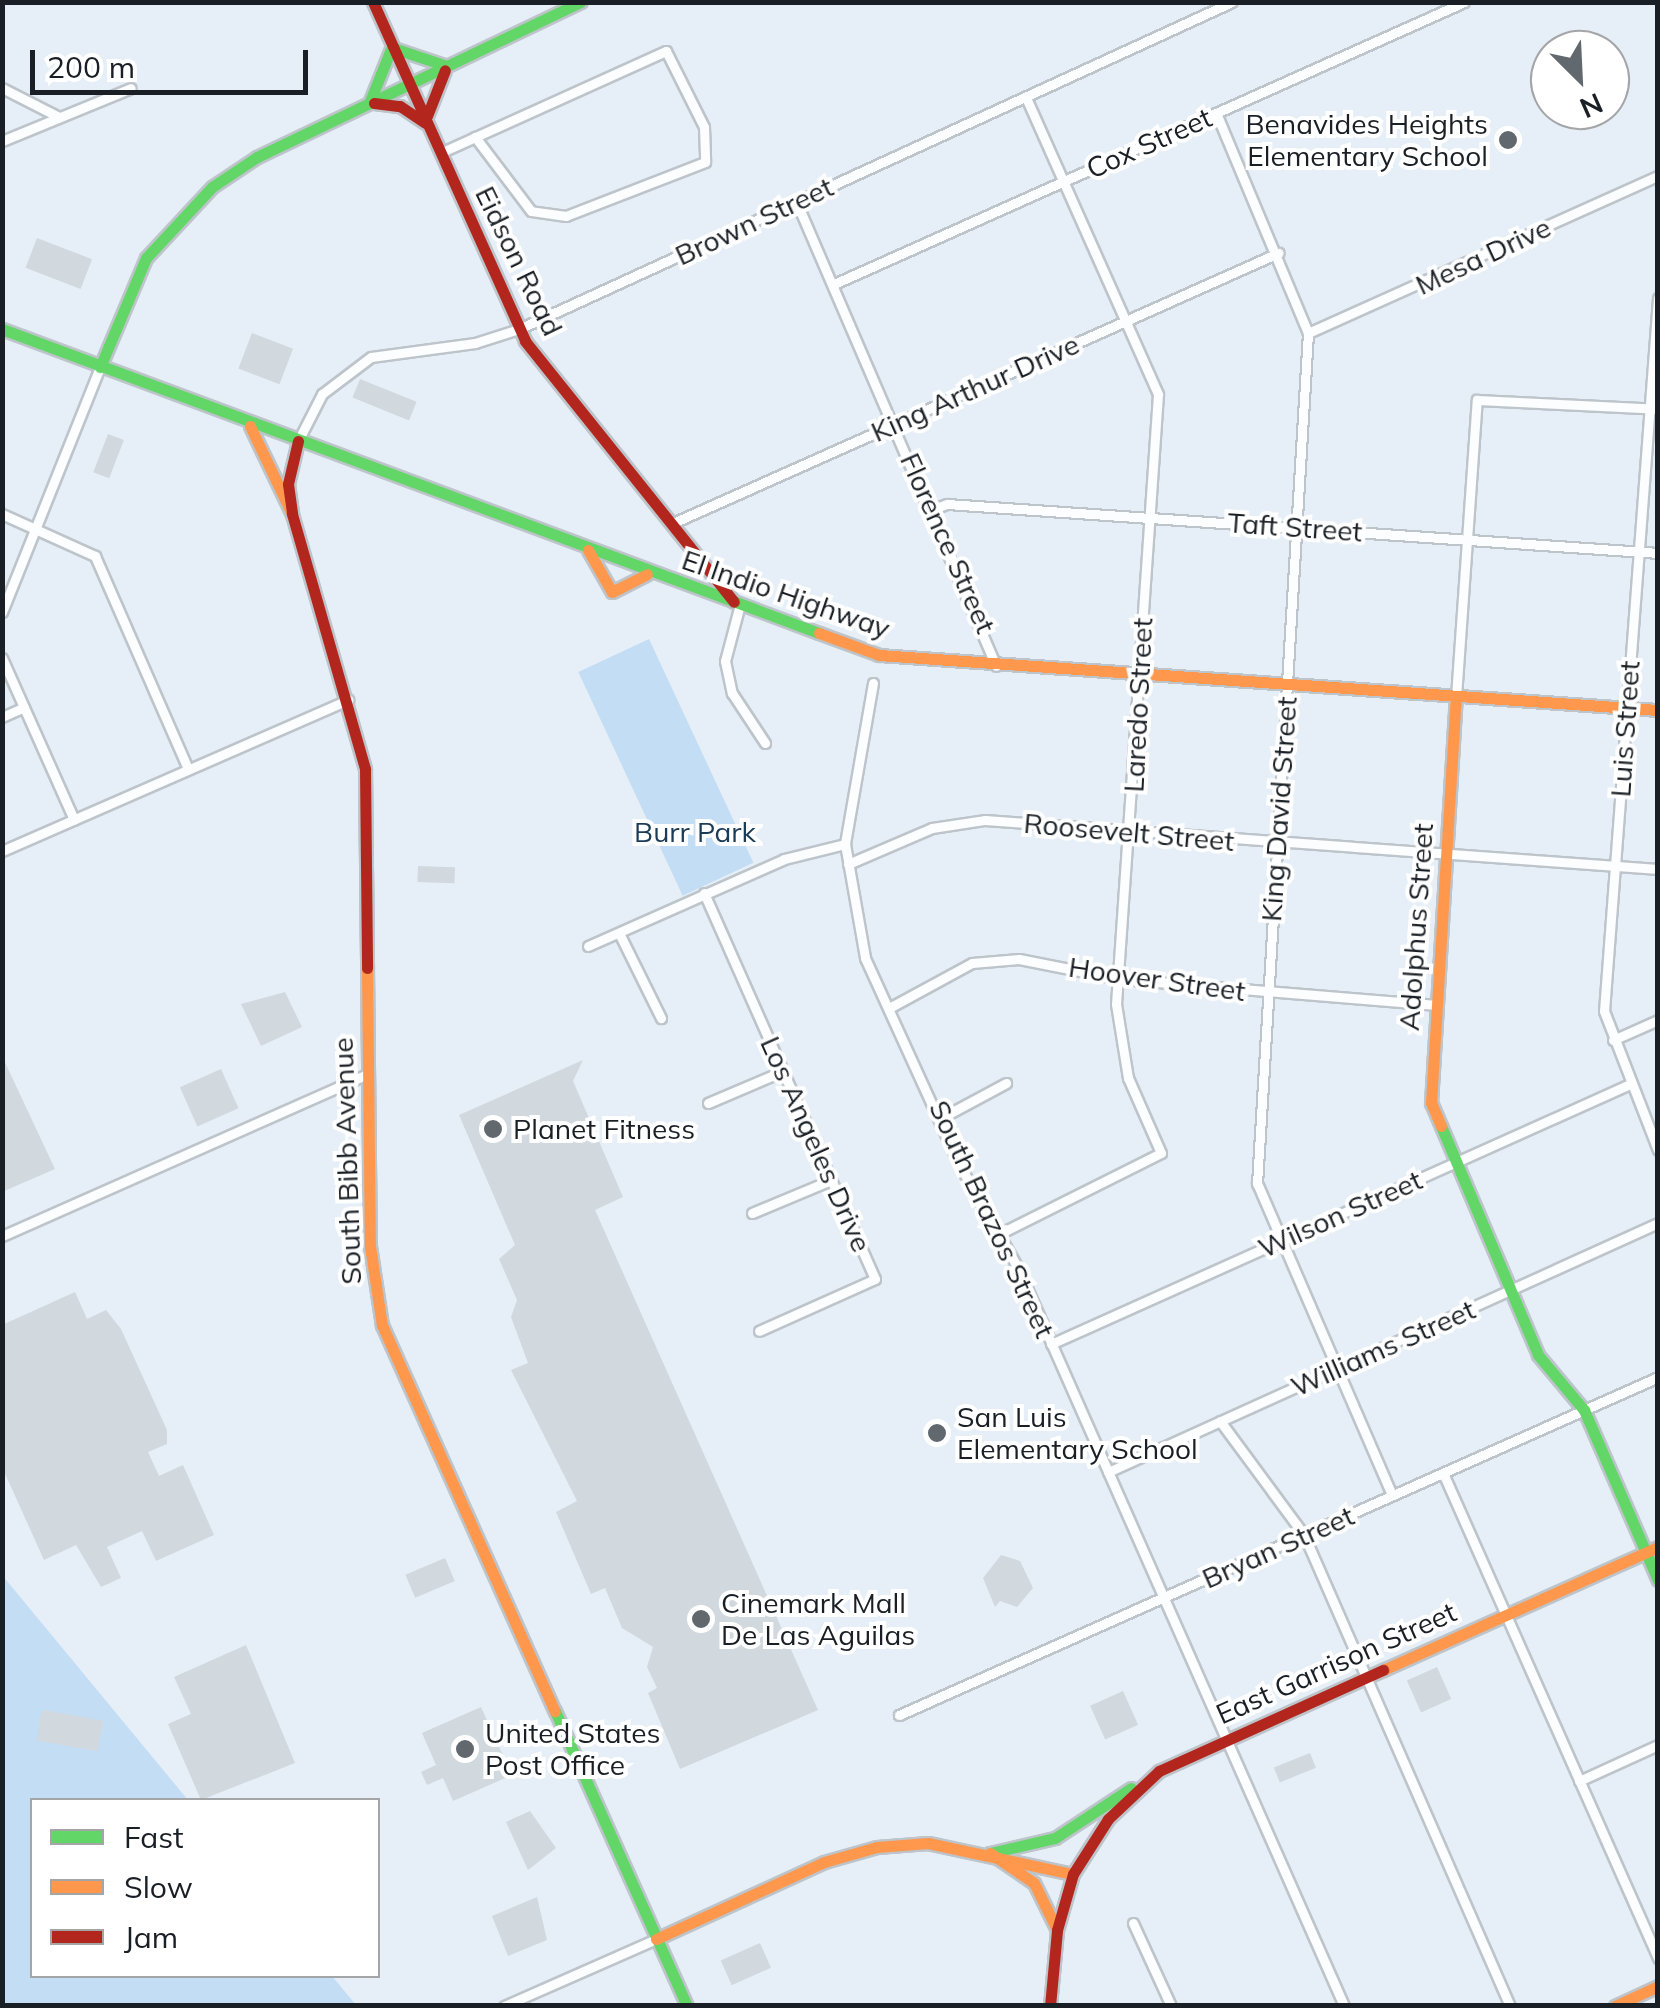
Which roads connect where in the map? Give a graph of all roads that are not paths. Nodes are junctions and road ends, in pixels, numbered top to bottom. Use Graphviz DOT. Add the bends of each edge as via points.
graph roads {
  1 [pos="373,2"];
  2 [pos="581,2"];
  3 [pos="1232,2"];
  4 [pos="1464,2"];
  5 [pos="392,45"];
  6 [pos="448,66"];
  7 [pos="409,84"];
  8 [pos="2,88"];
  9 [pos="131,88"];
  10 [pos="1026,97"];
  11 [pos="368,104"];
  12 [pos="1216,113"];
  13 [pos="58,117"];
  14 [pos="428,126"];
  15 [pos="475,137"];
  16 [pos="2,141"];
  17 [pos="440,153"];
  18 [pos="1658,176"];
  19 [pos="1064,181"];
  20 [pos="796,201"];
  21 [pos="1278,254"];
  22 [pos="834,284"];
  23 [pos="1658,298"];
  24 [pos="1127,320"];
  25 [pos="2,329"];
  26 [pos="519,329"];
  27 [pos="1308,333"];
  28 [pos="100,367"];
  29 [pos="1645,408"];
  30 [pos="1658,409"];
  31 [pos="895,424"];
  32 [pos="250,426"];
  33 [pos="298,441"];
  34 [pos="934,510"];
  35 [pos="2,514"];
  36 [pos="292,514"];
  37 [pos="1148,517"];
  38 [pos="673,523"];
  39 [pos="36,527"];
  40 [pos="1295,527"];
  41 [pos="1461,541"];
  42 [pos="588,550"];
  43 [pos="1636,551"];
  44 [pos="1658,552"];
  45 [pos="650,573"];
  46 [pos="739,608"];
  47 [pos="2,612"];
  48 [pos="2,658"];
  49 [pos="996,667"];
  50 [pos="1140,676"];
  51 [pos="873,683"];
  52 [pos="1287,686"];
  53 [pos="1456,697"];
  54 [pos="348,700"];
  55 [pos="24,707"];
  56 [pos="1626,708"];
  57 [pos="1658,710"];
  58 [pos="2,717"];
  59 [pos="765,743"];
  60 [pos="188,769"];
  61 [pos="74,820"];
  62 [pos="1130,835"];
  63 [pos="845,844"];
  64 [pos="1276,845"];
  65 [pos="2,851"];
  66 [pos="1446,856"];
  67 [pos="848,864"];
  68 [pos="1614,866"];
  69 [pos="1658,869"];
  70 [pos="704,894"];
  71 [pos="619,932"];
  72 [pos="588,946"];
  73 [pos="1120,979"];
  74 [pos="1267,994"];
  75 [pos="1437,1005"];
  76 [pos="889,1008"];
  77 [pos="661,1018"];
  78 [pos="1658,1020"];
  79 [pos="1613,1040"];
  80 [pos="783,1071"];
  81 [pos="368,1074"];
  82 [pos="1006,1083"];
  83 [pos="1630,1084"];
  84 [pos="708,1103"];
  85 [pos="941,1118"];
  86 [pos="1658,1150"];
  87 [pos="1453,1163"];
  88 [pos="832,1180"];
  89 [pos="752,1213"];
  90 [pos="1658,1223"];
  91 [pos="999,1234"];
  92 [pos="2,1236"];
  93 [pos="1280,1241"];
  94 [pos="1509,1291"];
  95 [pos="759,1331"];
  96 [pos="1052,1344"];
  97 [pos="1334,1368"];
  98 [pos="1658,1377"];
  99 [pos="1584,1410"];
  100 [pos="1220,1422"];
  101 [pos="1108,1472"];
  102 [pos="1443,1473"];
  103 [pos="1392,1496"];
  104 [pos="1304,1535"];
  105 [pos="1652,1550"];
  106 [pos="1658,1580"];
  107 [pos="1164,1598"];
  108 [pos="1507,1614"];
  109 [pos="1365,1677"];
  110 [pos="899,1714"];
  111 [pos="1228,1737"];
  112 [pos="1658,1745"];
  113 [pos="1159,1771"];
  114 [pos="1579,1781"];
  115 [pos="990,1853"];
  116 [pos="1073,1874"];
  117 [pos="1134,1923"];
  118 [pos="1057,1930"];
  119 [pos="656,1939"];
  120 [pos="1658,1958"];
  121 [pos="1658,1986"];
  122 [pos="504,2006"];
  123 [pos="687,2006"];
  124 [pos="1050,2006"];
  125 [pos="1171,2006"];
  126 [pos="1344,2006"];
  127 [pos="1510,2006"];
  128 [pos="1615,2006"];
  1 -- 5 [label="main road, Eidson Road"];
  2 -- 6 [label="main road"];
  3 -- 10 [label="street, Brown Street"];
  4 -- 12 [label="street, Cox Street"];
  5 -- 6 [label="main road" via="419,62"];
  5 -- 7 [label="main road, Eidson Road"];
  5 -- 11 [label="main road"];
  6 -- 7 [label="main road"];
  6 -- 14 [label="main road" via="430,94"];
  7 -- 11 [label="main road"];
  7 -- 14 [label="main road, Eidson Road"];
  8 -- 13 [label="street"];
  9 -- 13 [label="street"];
  10 -- 19 [label="street, Laredo Street"];
  10 -- 20 [label="street, Brown Street"];
  11 -- 14 [label="main road" via="400,106"];
  11 -- 28 [label="main road" via="256,157 187,208 132,283"];
  12 -- 19 [label="street, Cox Street"];
  12 -- 21 [label="street, King David Street"];
  13 -- 16 [label="street"];
  14 -- 17 [label="main road, Eidson Road"];
  15 -- 15 [label="street" via="531,211 566,216 705,162 704,127 666,51"];
  15 -- 17 [label="street"];
  17 -- 26 [label="main road, Eidson Road"];
  18 -- 27 [label="street, Mesa Drive"];
  19 -- 22 [label="street, Cox Street"];
  19 -- 24 [label="street, Laredo Street"];
  20 -- 22 [label="street, Florence Street"];
  20 -- 26 [label="street, Brown Street"];
  21 -- 24 [label="street, King Arthur Drive"];
  21 -- 27 [label="street, King David Street"];
  22 -- 31 [label="street, Florence Street"];
  23 -- 29 [label="street, Luis Street"];
  24 -- 31 [label="street, King Arthur Drive"];
  24 -- 37 [label="street, Laredo Street" via="1158,394"];
  25 -- 28 [label="main road, El Indio Highway"];
  26 -- 33 [label="street, Brown Street" via="476,343 370,357 322,394"];
  26 -- 38 [label="main road, Eidson Road"];
  27 -- 40 [label="street, King David Street"];
  28 -- 32 [label="main road, El Indio Highway"];
  28 -- 39 [label="street"];
  29 -- 30 [label="street"];
  29 -- 41 [label="street, Adolphus Street" via="1477,400"];
  29 -- 43 [label="street, Luis Street"];
  31 -- 34 [label="street, Florence Street"];
  31 -- 38 [label="street, King Arthur Drive"];
  32 -- 33 [label="main road, El Indio Highway"];
  32 -- 36 [label="main road"];
  33 -- 36 [label="main road, South Bibb Avenue" via="288,484"];
  33 -- 42 [label="main road, El Indio Highway"];
  34 -- 37 [label="street, Taft Street"];
  34 -- 49 [label="street, Florence Street" via="997,654"];
  35 -- 39 [label="street"];
  36 -- 54 [label="main road, South Bibb Avenue"];
  37 -- 40 [label="street, Taft Street"];
  37 -- 50 [label="street, Laredo Street"];
  38 -- 46 [label="main road, Eidson Road"];
  39 -- 47 [label="street"];
  39 -- 60 [label="street" via="95,556"];
  40 -- 41 [label="street, Taft Street"];
  40 -- 52 [label="street, King David Street"];
  41 -- 43 [label="street, Taft Street"];
  41 -- 53 [label="street, Adolphus Street"];
  42 -- 45 [label="main road, El Indio Highway"];
  42 -- 45 [label="main road" via="612,592"];
  43 -- 44 [label="street, Taft Street"];
  43 -- 56 [label="street, Luis Street"];
  45 -- 46 [label="main road, El Indio Highway"];
  46 -- 49 [label="main road, El Indio Highway" via="879,655"];
  46 -- 59 [label="street" via="725,660 732,693"];
  48 -- 55 [label="street"];
  49 -- 50 [label="main road, El Indio Highway"];
  50 -- 52 [label="main road, El Indio Highway"];
  50 -- 62 [label="street, Laredo Street"];
  51 -- 63 [label="street, South Brazos Street"];
  52 -- 53 [label="main road, El Indio Highway"];
  52 -- 64 [label="street, King David Street"];
  53 -- 56 [label="main road, El Indio Highway"];
  53 -- 66 [label="main road, Adolphus Street"];
  54 -- 60 [label="street"];
  54 -- 81 [label="main road, South Bibb Avenue" via="367,796"];
  55 -- 58 [label="street"];
  55 -- 61 [label="street"];
  56 -- 57 [label="main road, El Indio Highway"];
  56 -- 68 [label="street, Luis Street"];
  60 -- 61 [label="street"];
  61 -- 65 [label="street"];
  62 -- 64 [label="street, Roosevelt Street"];
  62 -- 67 [label="street, Roosevelt Street" via="985,820 932,828"];
  62 -- 73 [label="street, Laredo Street"];
  63 -- 67 [label="street, South Brazos Street"];
  63 -- 70 [label="street" via="784,858"];
  64 -- 66 [label="street, Roosevelt Street"];
  64 -- 74 [label="street, King David Street"];
  66 -- 68 [label="street, Roosevelt Street"];
  66 -- 75 [label="main road, Adolphus Street"];
  67 -- 76 [label="street, South Brazos Street" via="856,926"];
  68 -- 69 [label="street, Roosevelt Street"];
  68 -- 79 [label="street, Luis Street" via="1604,1011"];
  70 -- 71 [label="street"];
  70 -- 80 [label="street, Los Angeles Drive"];
  71 -- 72 [label="street"];
  71 -- 77 [label="street"];
  73 -- 74 [label="street, Hoover Street"];
  73 -- 76 [label="street, Hoover Street" via="1019,959 972,964"];
  73 -- 91 [label="street, Laredo Street" via="1118,1040 1160,1153"];
  74 -- 75 [label="street, Hoover Street"];
  74 -- 93 [label="street, King David Street" via="1256,1163"];
  75 -- 87 [label="main road, Adolphus Street" via="1431,1103"];
  76 -- 85 [label="street, South Brazos Street"];
  78 -- 79 [label="street"];
  79 -- 83 [label="street, Luis Street"];
  80 -- 84 [label="street"];
  80 -- 88 [label="street, Los Angeles Drive"];
  81 -- 92 [label="street"];
  81 -- 119 [label="main road, South Bibb Avenue" via="370,1246 382,1325"];
  82 -- 85 [label="street"];
  83 -- 86 [label="street, Luis Street"];
  83 -- 87 [label="street, Wilson Street"];
  85 -- 91 [label="street, South Brazos Street"];
  87 -- 93 [label="street, Wilson Street"];
  87 -- 94 [label="main road, Adolphus Street"];
  88 -- 89 [label="street"];
  88 -- 95 [label="street, Los Angeles Drive" via="875,1279"];
  90 -- 94 [label="street, Williams Street"];
  91 -- 96 [label="street, South Brazos Street"];
  93 -- 96 [label="street, Wilson Street"];
  93 -- 97 [label="street, King David Street"];
  94 -- 97 [label="street, Williams Street"];
  94 -- 99 [label="main road, Adolphus Street" via="1538,1355"];
  96 -- 101 [label="street, South Brazos Street"];
  97 -- 100 [label="street, Williams Street"];
  97 -- 103 [label="street, King David Street"];
  98 -- 99 [label="street, Bryan Street"];
  99 -- 102 [label="street, Bryan Street"];
  99 -- 105 [label="main road, Adolphus Street"];
  100 -- 101 [label="street, Williams Street"];
  100 -- 104 [label="street"];
  101 -- 107 [label="street, South Brazos Street"];
  102 -- 103 [label="street, Bryan Street"];
  102 -- 108 [label="street"];
  103 -- 104 [label="street, Bryan Street"];
  104 -- 107 [label="street, Bryan Street"];
  104 -- 109 [label="street"];
  105 -- 106 [label="main road, Adolphus Street"];
  105 -- 108 [label="main road, East Garrison Street"];
  107 -- 110 [label="street, Bryan Street"];
  107 -- 111 [label="street, South Brazos Street"];
  108 -- 109 [label="main road, East Garrison Street"];
  108 -- 114 [label="street"];
  109 -- 111 [label="main road, East Garrison Street"];
  109 -- 127 [label="street"];
  111 -- 113 [label="main road, East Garrison Street"];
  111 -- 126 [label="street, South Brazos Street"];
  112 -- 114 [label="street"];
  113 -- 115 [label="main road" via="1055,1838"];
  113 -- 116 [label="main road, East Garrison Street" via="1108,1819"];
  114 -- 120 [label="street"];
  115 -- 116 [label="main road"];
  115 -- 118 [label="main road" via="1034,1883"];
  115 -- 119 [label="main road" via="928,1843 846,1854"];
  116 -- 118 [label="main road, East Garrison Street"];
  117 -- 125 [label="street"];
  118 -- 124 [label="main road, East Garrison Street"];
  119 -- 122 [label="street"];
  119 -- 123 [label="main road, South Bibb Avenue"];
  121 -- 128 [label="main road"];
}
